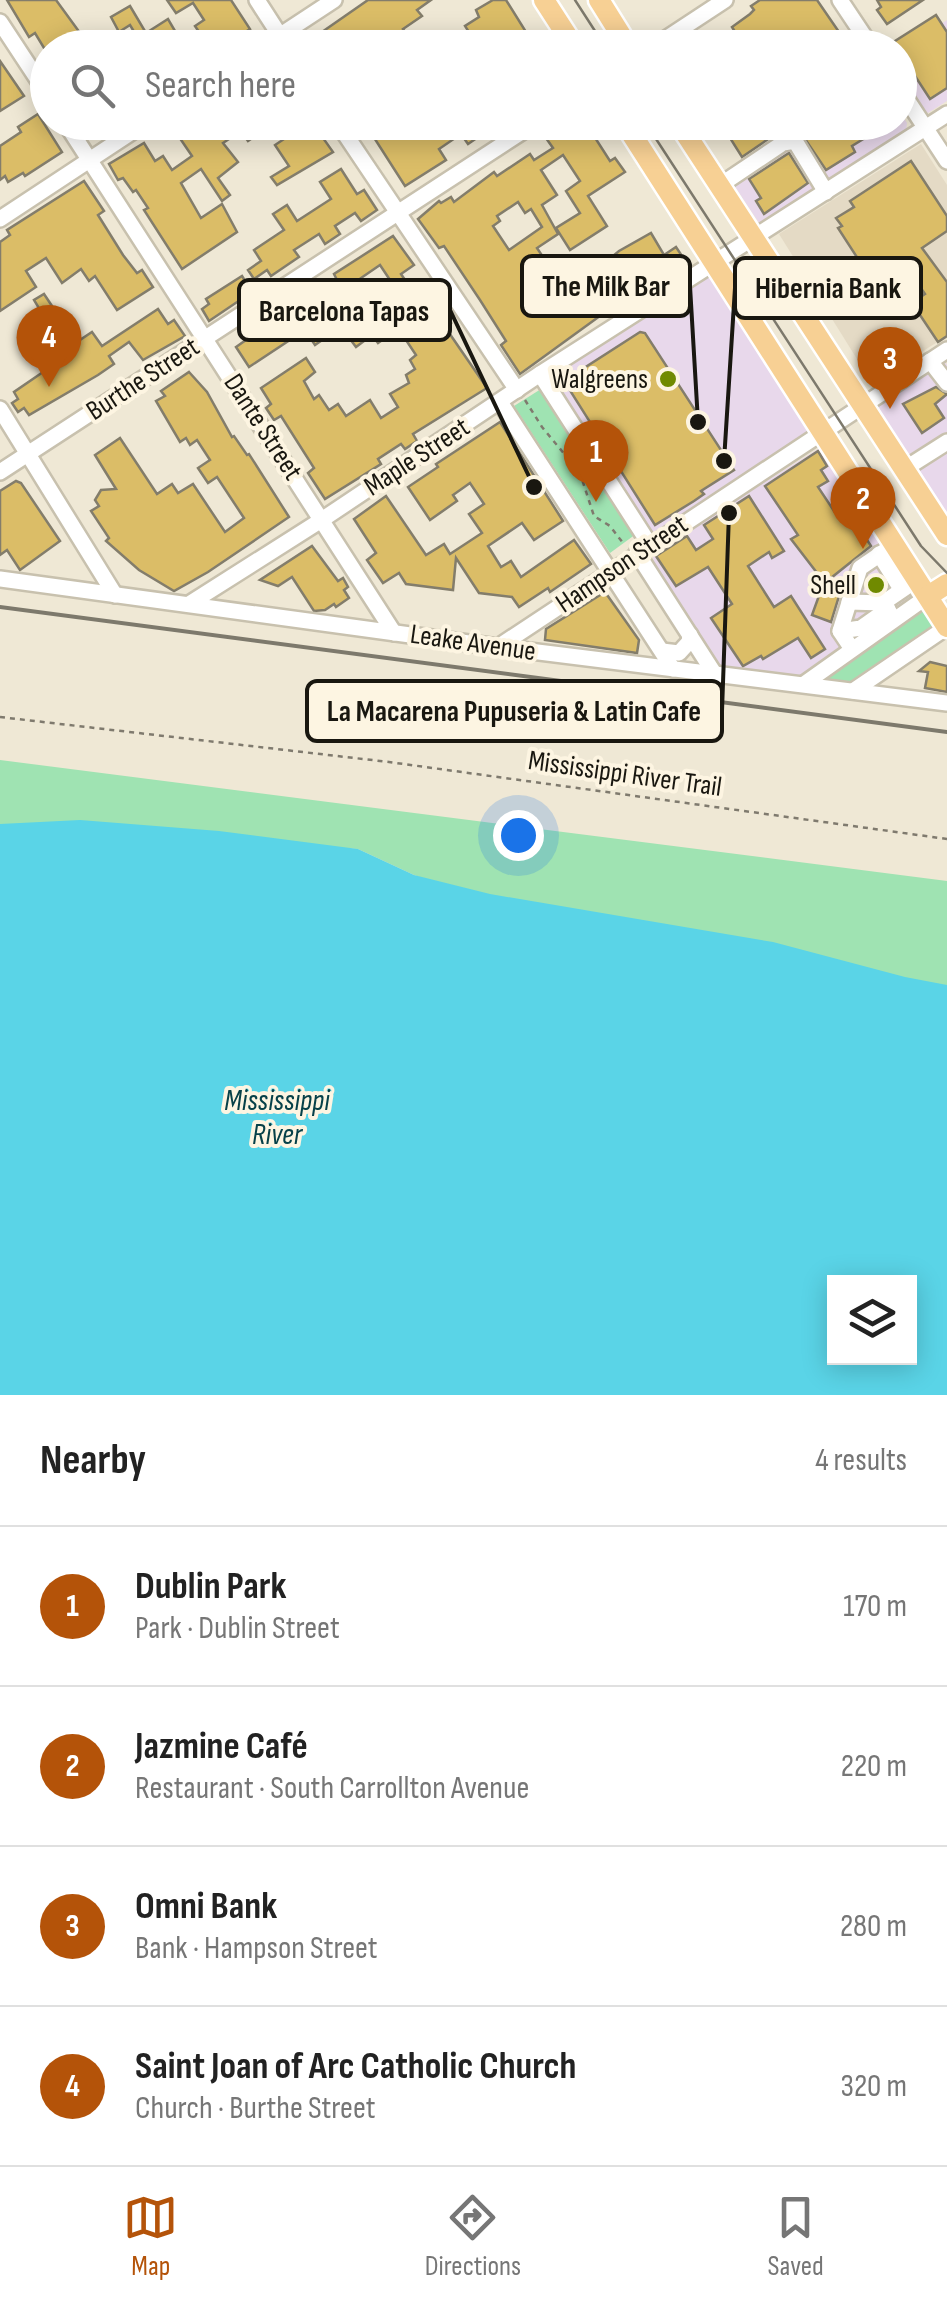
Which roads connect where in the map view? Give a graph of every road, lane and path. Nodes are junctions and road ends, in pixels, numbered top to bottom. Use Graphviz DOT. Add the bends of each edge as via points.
graph roads {
  1 [pos="257,0"];
  2 [pos="334,0"];
  3 [pos="544,0"];
  4 [pos="598,0"];
  5 [pos="724,0"];
  6 [pos="840,0"];
  7 [pos="0,22"];
  8 [pos="277,30"];
  9 [pos="297,30"];
  10 [pos="563,30"];
  11 [pos="618,30"];
  12 [pos="679,30"];
  13 [pos="860,30"];
  14 [pos="30,68"];
  15 [pos="947,114"];
  16 [pos="917,116"];
  17 [pos="925,128"];
  18 [pos="917,133"];
  19 [pos="77,140"];
  20 [pos="120,140"];
  21 [pos="349,140"];
  22 [pos="510,140"];
  23 [pos="636,140"];
  24 [pos="690,140"];
  25 [pos="906,140"];
  26 [pos="90,160"];
  27 [pos="947,161"];
  28 [pos="719,186"];
  29 [pos="826,192"];
  30 [pos="397,214"];
  31 [pos="0,218"];
  32 [pos="753,238"];
  33 [pos="715,264"];
  34 [pos="205,338"];
  35 [pos="947,350"];
  36 [pos="930,361"];
  37 [pos="540,374"];
  38 [pos="947,382"];
  39 [pos="509,396"];
  40 [pos="862,405"];
  41 [pos="0,410"];
  42 [pos="823,430"];
  43 [pos="947,442"];
  44 [pos="28,453"];
  45 [pos="902,470"];
  46 [pos="0,472"];
  47 [pos="323,520"];
  48 [pos="947,535"];
  49 [pos="637,547"];
  50 [pos="887,549"];
  51 [pos="612,572"];
  52 [pos="0,579"];
  53 [pos="947,584"];
  54 [pos="916,588"];
  55 [pos="116,595"];
  56 [pos="879,596"];
  57 [pos="849,602"];
  58 [pos="189,604"];
  59 [pos="947,627"];
  60 [pos="840,632"];
  61 [pos="394,633"];
  62 [pos="690,635"];
  63 [pos="498,647"];
  64 [pos="852,649"];
  65 [pos="662,650"];
  66 [pos="673,668"];
  67 [pos="714,674"];
  68 [pos="804,684"];
  69 [pos="854,690"];
  70 [pos="947,703"];
  71 [pos="0,717"];
  72 [pos="947,838"];
  1 -- 8 [label="street"];
  2 -- 9 [label="street"];
  3 -- 10 [label="main road"];
  4 -- 11 [label="main road"];
  5 -- 12 [label="street"];
  6 -- 13 [label="street"];
  7 -- 14 [label="street"];
  15 -- 17 [label="street, Maple Street"];
  16 -- 17 [label="street"];
  17 -- 18 [label="street, Maple Street"];
  17 -- 27 [label="street"];
  19 -- 26 [label="street, Dante Street"];
  20 -- 26 [label="street"];
  21 -- 30 [label="street"];
  22 -- 30 [label="street, Burthe Street"];
  23 -- 33 [label="main road"];
  24 -- 28 [label="main road"];
  25 -- 29 [label="street, Maple Street"];
  26 -- 31 [label="street"];
  26 -- 34 [label="street, Dante Street"];
  28 -- 29 [label="street" via="794,141"];
  28 -- 32 [label="main road"];
  29 -- 32 [label="street, Maple Street"];
  30 -- 34 [label="street, Burthe Street"];
  30 -- 39 [label="street"];
  32 -- 33 [label="street, Maple Street"];
  32 -- 40 [label="main road"];
  33 -- 37 [label="street, Maple Street"];
  33 -- 42 [label="main road"];
  34 -- 44 [label="street, Burthe Street"];
  34 -- 47 [label="street, Dante Street"];
  35 -- 36 [label="street, Hampson Street"];
  36 -- 38 [label="street"];
  36 -- 40 [label="street, Hampson Street"];
  37 -- 39 [label="street, Maple Street"];
  37 -- 49 [label="street"];
  39 -- 47 [label="street, Maple Street"];
  39 -- 49 [label="path" via="580,474 594,516"];
  39 -- 51 [label="street"];
  40 -- 42 [label="street, Hampson Street"];
  40 -- 45 [label="main road"];
  41 -- 44 [label="street"];
  42 -- 49 [label="street, Hampson Street"];
  42 -- 50 [label="main road"];
  43 -- 45 [label="street"];
  44 -- 46 [label="street, Burthe Street"];
  44 -- 55 [label="street"];
  45 -- 48 [label="main road"];
  47 -- 58 [label="street, Maple Street"];
  47 -- 61 [label="street, Dante Street"];
  49 -- 51 [label="street, Hampson Street"];
  49 -- 62 [label="street"];
  50 -- 54 [label="main road"];
  50 -- 56 [label="street"];
  51 -- 63 [label="street, Hampson Street"];
  51 -- 65 [label="street"];
  52 -- 55 [label="street, Leake Avenue"];
  53 -- 54 [label="main road"];
  54 -- 56 [label="street"];
  54 -- 56 [label="street"];
  54 -- 59 [label="main road"];
  55 -- 58 [label="street, Leake Avenue"];
  56 -- 57 [label="street"];
  56 -- 57 [label="street"];
  56 -- 60 [label="street" via="861,628"];
  56 -- 64 [label="street"];
  57 -- 60 [label="street"];
  58 -- 61 [label="street, Leake Avenue"];
  59 -- 69 [label="street"];
  60 -- 64 [label="street"];
  61 -- 63 [label="street, Leake Avenue"];
  62 -- 65 [label="street" via="679,652"];
  62 -- 67 [label="street"];
  63 -- 66 [label="street, Leake Avenue"];
  64 -- 68 [label="street"];
  65 -- 66 [label="street"];
  66 -- 67 [label="street, Leake Avenue"];
  67 -- 68 [label="street, Leake Avenue"];
  68 -- 69 [label="street, Leake Avenue"];
  69 -- 70 [label="street, Leake Avenue"];
  71 -- 72 [label="path, Mississippi River Trail"];
}
